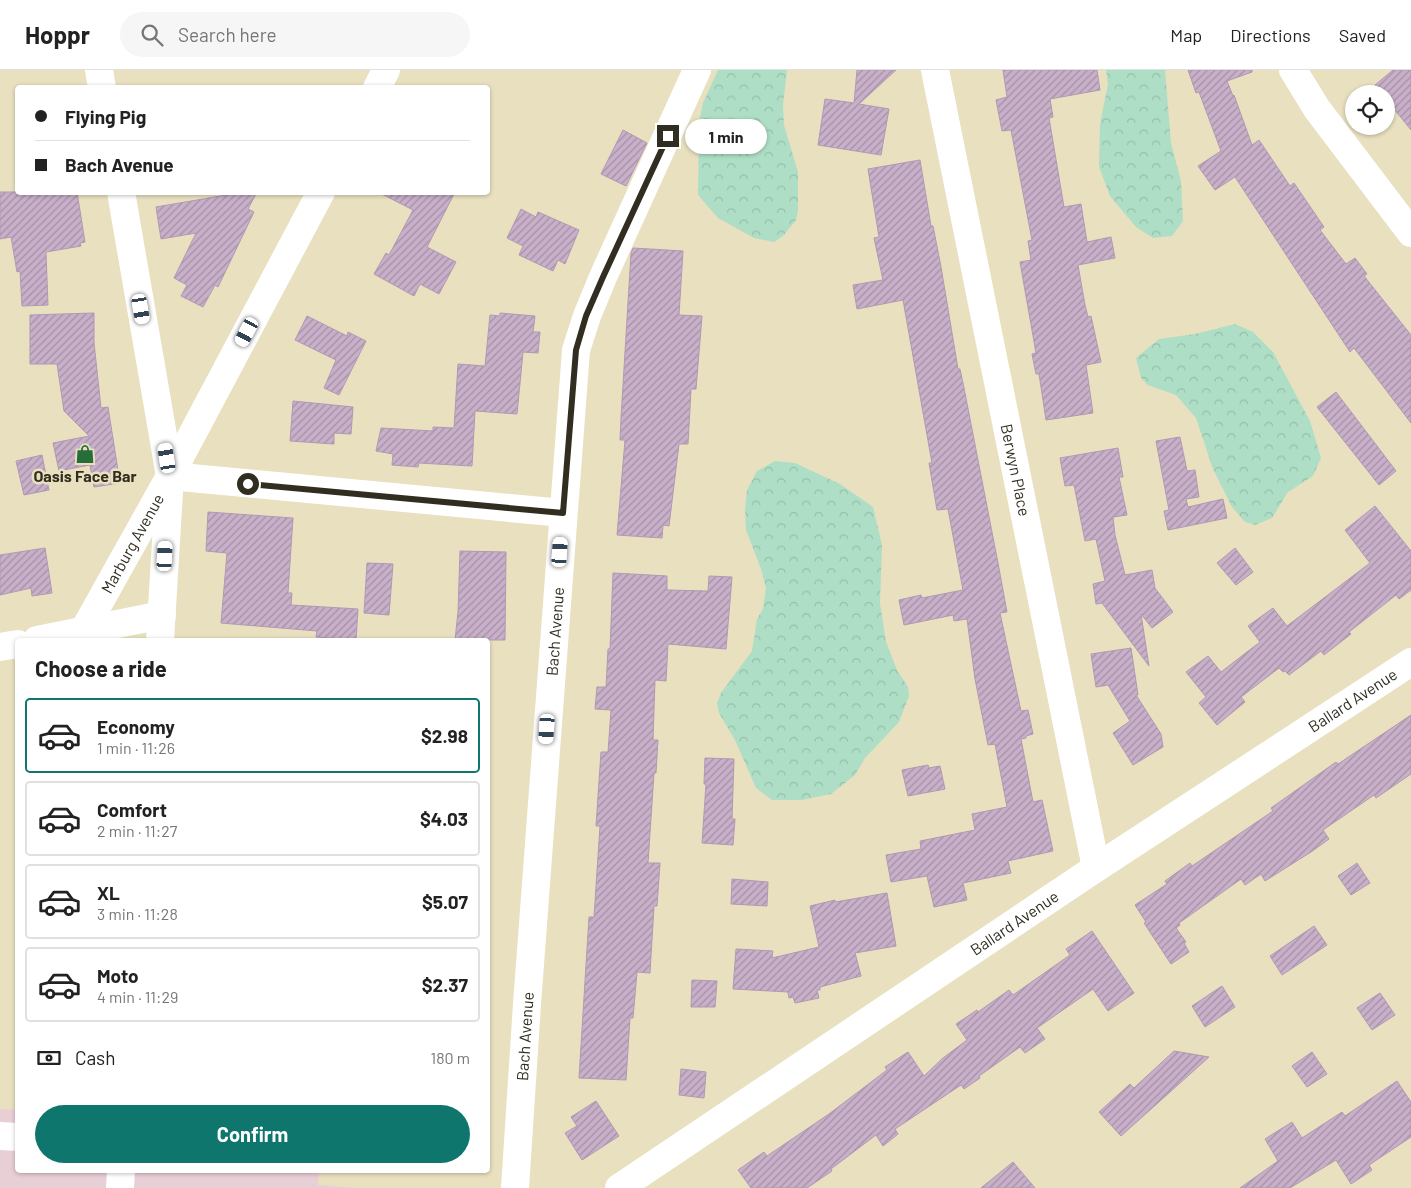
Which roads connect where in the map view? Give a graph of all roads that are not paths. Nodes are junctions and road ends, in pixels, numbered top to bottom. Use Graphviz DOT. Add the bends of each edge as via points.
graph roads {
  1 [pos="99,70"];
  2 [pos="386,70"];
  3 [pos="698,70"];
  4 [pos="935,70"];
  5 [pos="1293,70"];
  6 [pos="102,85"];
  7 [pos="378,85"];
  8 [pos="122,195"];
  9 [pos="319,195"];
  10 [pos="1411,233"];
  11 [pos="170,476"];
  12 [pos="563,513"];
  13 [pos="161,628"];
  14 [pos="84,630"];
  15 [pos="46,638"];
  16 [pos="15,644"];
  17 [pos="0,647"];
  18 [pos="1411,662"];
  19 [pos="1096,868"];
  20 [pos="0,1136"];
  21 [pos="15,1137"];
  22 [pos="121,1173"];
  23 [pos="120,1188"];
  24 [pos="515,1188"];
  25 [pos="619,1188"];
  1 -- 6 [label="street"];
  2 -- 7 [label="street"];
  3 -- 12 [label="street, Bach Avenue" via="586,316 576,350"];
  4 -- 19 [label="street, Berwyn Place"];
  5 -- 10 [label="street" via="1317,110"];
  8 -- 11 [label="street"];
  9 -- 11 [label="street, Marburg Avenue"];
  11 -- 12 [label="street"];
  11 -- 13 [label="street"];
  11 -- 14 [label="street, Marburg Avenue"];
  12 -- 24 [label="street, Bach Avenue"];
  13 -- 14 [label="street"];
  14 -- 15 [label="street"];
  16 -- 17 [label="street"];
  18 -- 19 [label="street, Ballard Avenue"];
  19 -- 25 [label="street, Ballard Avenue"];
  20 -- 21 [label="street"];
  22 -- 23 [label="street"];
}
